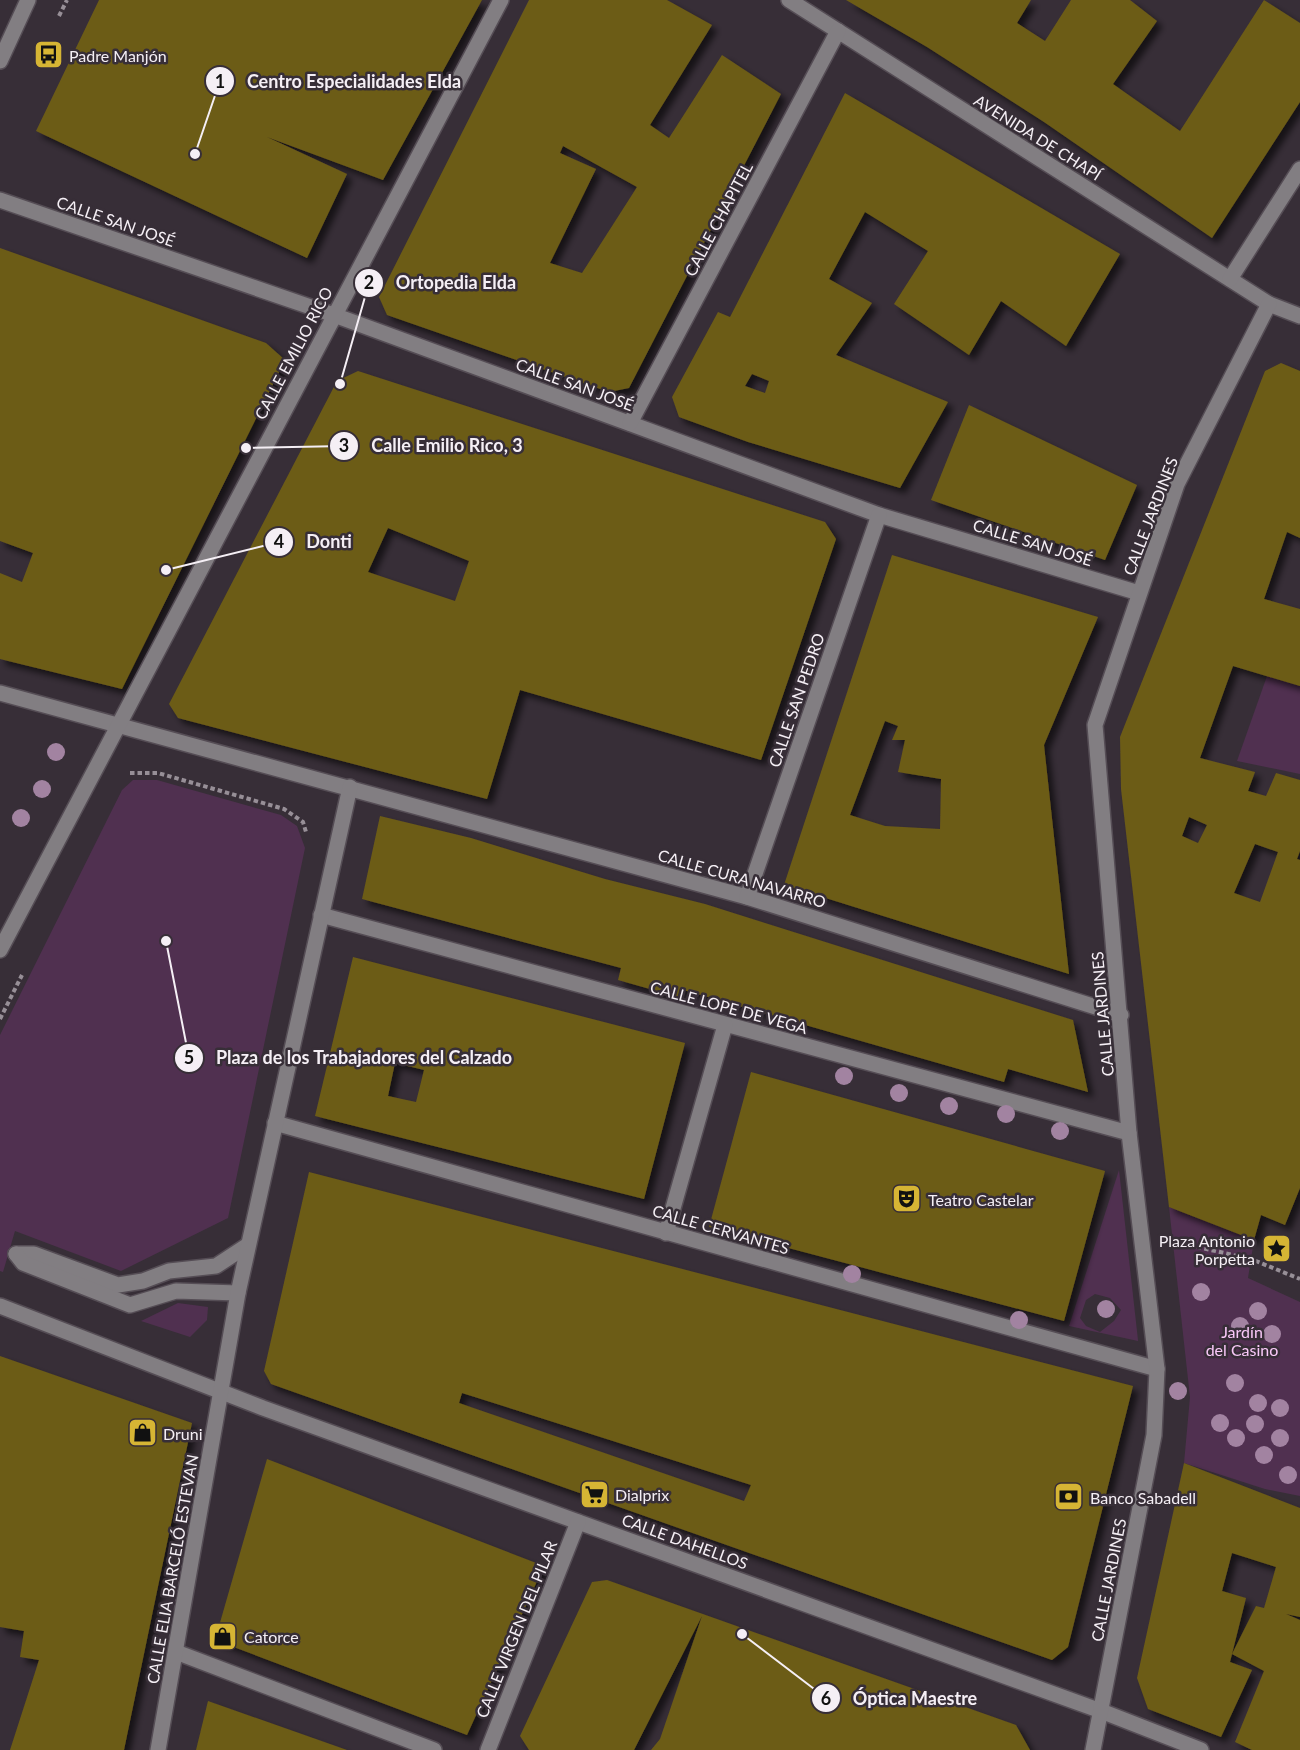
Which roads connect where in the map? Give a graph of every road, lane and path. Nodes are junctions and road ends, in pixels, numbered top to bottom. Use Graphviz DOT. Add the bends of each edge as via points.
graph roads {
  1 [pos="28,0"];
  2 [pos="501,0"];
  3 [pos="789,0"];
  4 [pos="838,31"];
  5 [pos="0,61"];
  6 [pos="1300,169"];
  7 [pos="0,200"];
  8 [pos="1230,279"];
  9 [pos="1269,304"];
  10 [pos="334,315"];
  11 [pos="1300,316"];
  12 [pos="630,423"];
  13 [pos="879,515"];
  14 [pos="1139,593"];
  15 [pos="0,693"];
  16 [pos="117,723"];
  17 [pos="123,779"];
  18 [pos="350,787"];
  19 [pos="309,839"];
  20 [pos="747,897"];
  21 [pos="321,915"];
  22 [pos="0,950"];
  23 [pos="26,966"];
  24 [pos="1121,1015"];
  25 [pos="0,1019"];
  26 [pos="726,1024"];
  27 [pos="275,1123"];
  28 [pos="1129,1133"];
  29 [pos="666,1233"];
  30 [pos="1143,1241"];
  31 [pos="248,1245"];
  32 [pos="1300,1279"];
  33 [pos="238,1293"];
  34 [pos="0,1306"];
  35 [pos="1157,1369"];
  36 [pos="222,1393"];
  37 [pos="578,1522"];
  38 [pos="176,1652"];
  39 [pos="1101,1711"];
  40 [pos="158,1750"];
  41 [pos="434,1750"];
  42 [pos="488,1750"];
  43 [pos="1093,1750"];
  44 [pos="1202,1750"];
  1 -- 5 [label="street"];
  2 -- 10 [label="street, CALLE EMILIO RICO"];
  3 -- 4 [label="street, AVENIDA DE CHAPÍ"];
  4 -- 8 [label="street, AVENIDA DE CHAPÍ"];
  4 -- 12 [label="street, CALLE CHAPITEL"];
  6 -- 8 [label="street"];
  7 -- 10 [label="street, CALLE SAN JOSÉ"];
  8 -- 9 [label="street, AVENIDA DE CHAPÍ"];
  9 -- 11 [label="street, AVENIDA DE CHAPÍ"];
  9 -- 14 [label="street, CALLE JARDINES" via="1178,484"];
  10 -- 12 [label="street, CALLE SAN JOSÉ"];
  10 -- 16 [label="street, CALLE EMILIO RICO"];
  12 -- 13 [label="street, CALLE SAN JOSÉ"];
  13 -- 14 [label="street, CALLE SAN JOSÉ"];
  13 -- 20 [label="street, CALLE SAN PEDRO"];
  14 -- 24 [label="street, CALLE JARDINES" via="1095,725"];
  15 -- 16 [label="street, CALLE CURA NAVARRO"];
  16 -- 18 [label="street, CALLE CURA NAVARRO"];
  16 -- 22 [label="street, CALLE EMILIO RICO"];
  17 -- 19 [label="path" via="130,772 158,772 284,809 303,822"];
  18 -- 20 [label="street, CALLE CURA NAVARRO"];
  18 -- 21 [label="street, CALLE ELIA BARCELÓ ESTEVAN"];
  20 -- 24 [label="street, CALLE CURA NAVARRO"];
  21 -- 26 [label="street, CALLE LOPE DE VEGA"];
  21 -- 27 [label="street, CALLE ELIA BARCELÓ ESTEVAN"];
  23 -- 25 [label="path"];
  24 -- 28 [label="street, CALLE JARDINES"];
  26 -- 28 [label="street, CALLE LOPE DE VEGA"];
  26 -- 29 [label="street"];
  27 -- 29 [label="street, CALLE CERVANTES"];
  27 -- 31 [label="street, CALLE ELIA BARCELÓ ESTEVAN"];
  28 -- 30 [label="street, CALLE JARDINES"];
  29 -- 35 [label="street, CALLE CERVANTES"];
  30 -- 32 [label="path" via="1182,1242 1251,1258"];
  30 -- 35 [label="street, CALLE JARDINES"];
  31 -- 33 [label="street, CALLE ELIA BARCELÓ ESTEVAN"];
  31 -- 33 [label="street" via="216,1266 169,1271 118,1285 33,1254 16,1254 23,1263 130,1305 176,1291"];
  33 -- 36 [label="street, CALLE ELIA BARCELÓ ESTEVAN"];
  34 -- 36 [label="street, CALLE DAHELLOS"];
  35 -- 39 [label="street, CALLE JARDINES" via="1154,1435"];
  36 -- 37 [label="street, CALLE DAHELLOS"];
  36 -- 38 [label="street, CALLE ELIA BARCELÓ ESTEVAN"];
  37 -- 39 [label="street, CALLE DAHELLOS"];
  37 -- 42 [label="street, CALLE VIRGEN DEL PILAR"];
  38 -- 40 [label="street, CALLE ELIA BARCELÓ ESTEVAN"];
  38 -- 41 [label="street"];
  39 -- 43 [label="street, CALLE JARDINES"];
  39 -- 44 [label="street, CALLE DAHELLOS"];
}
